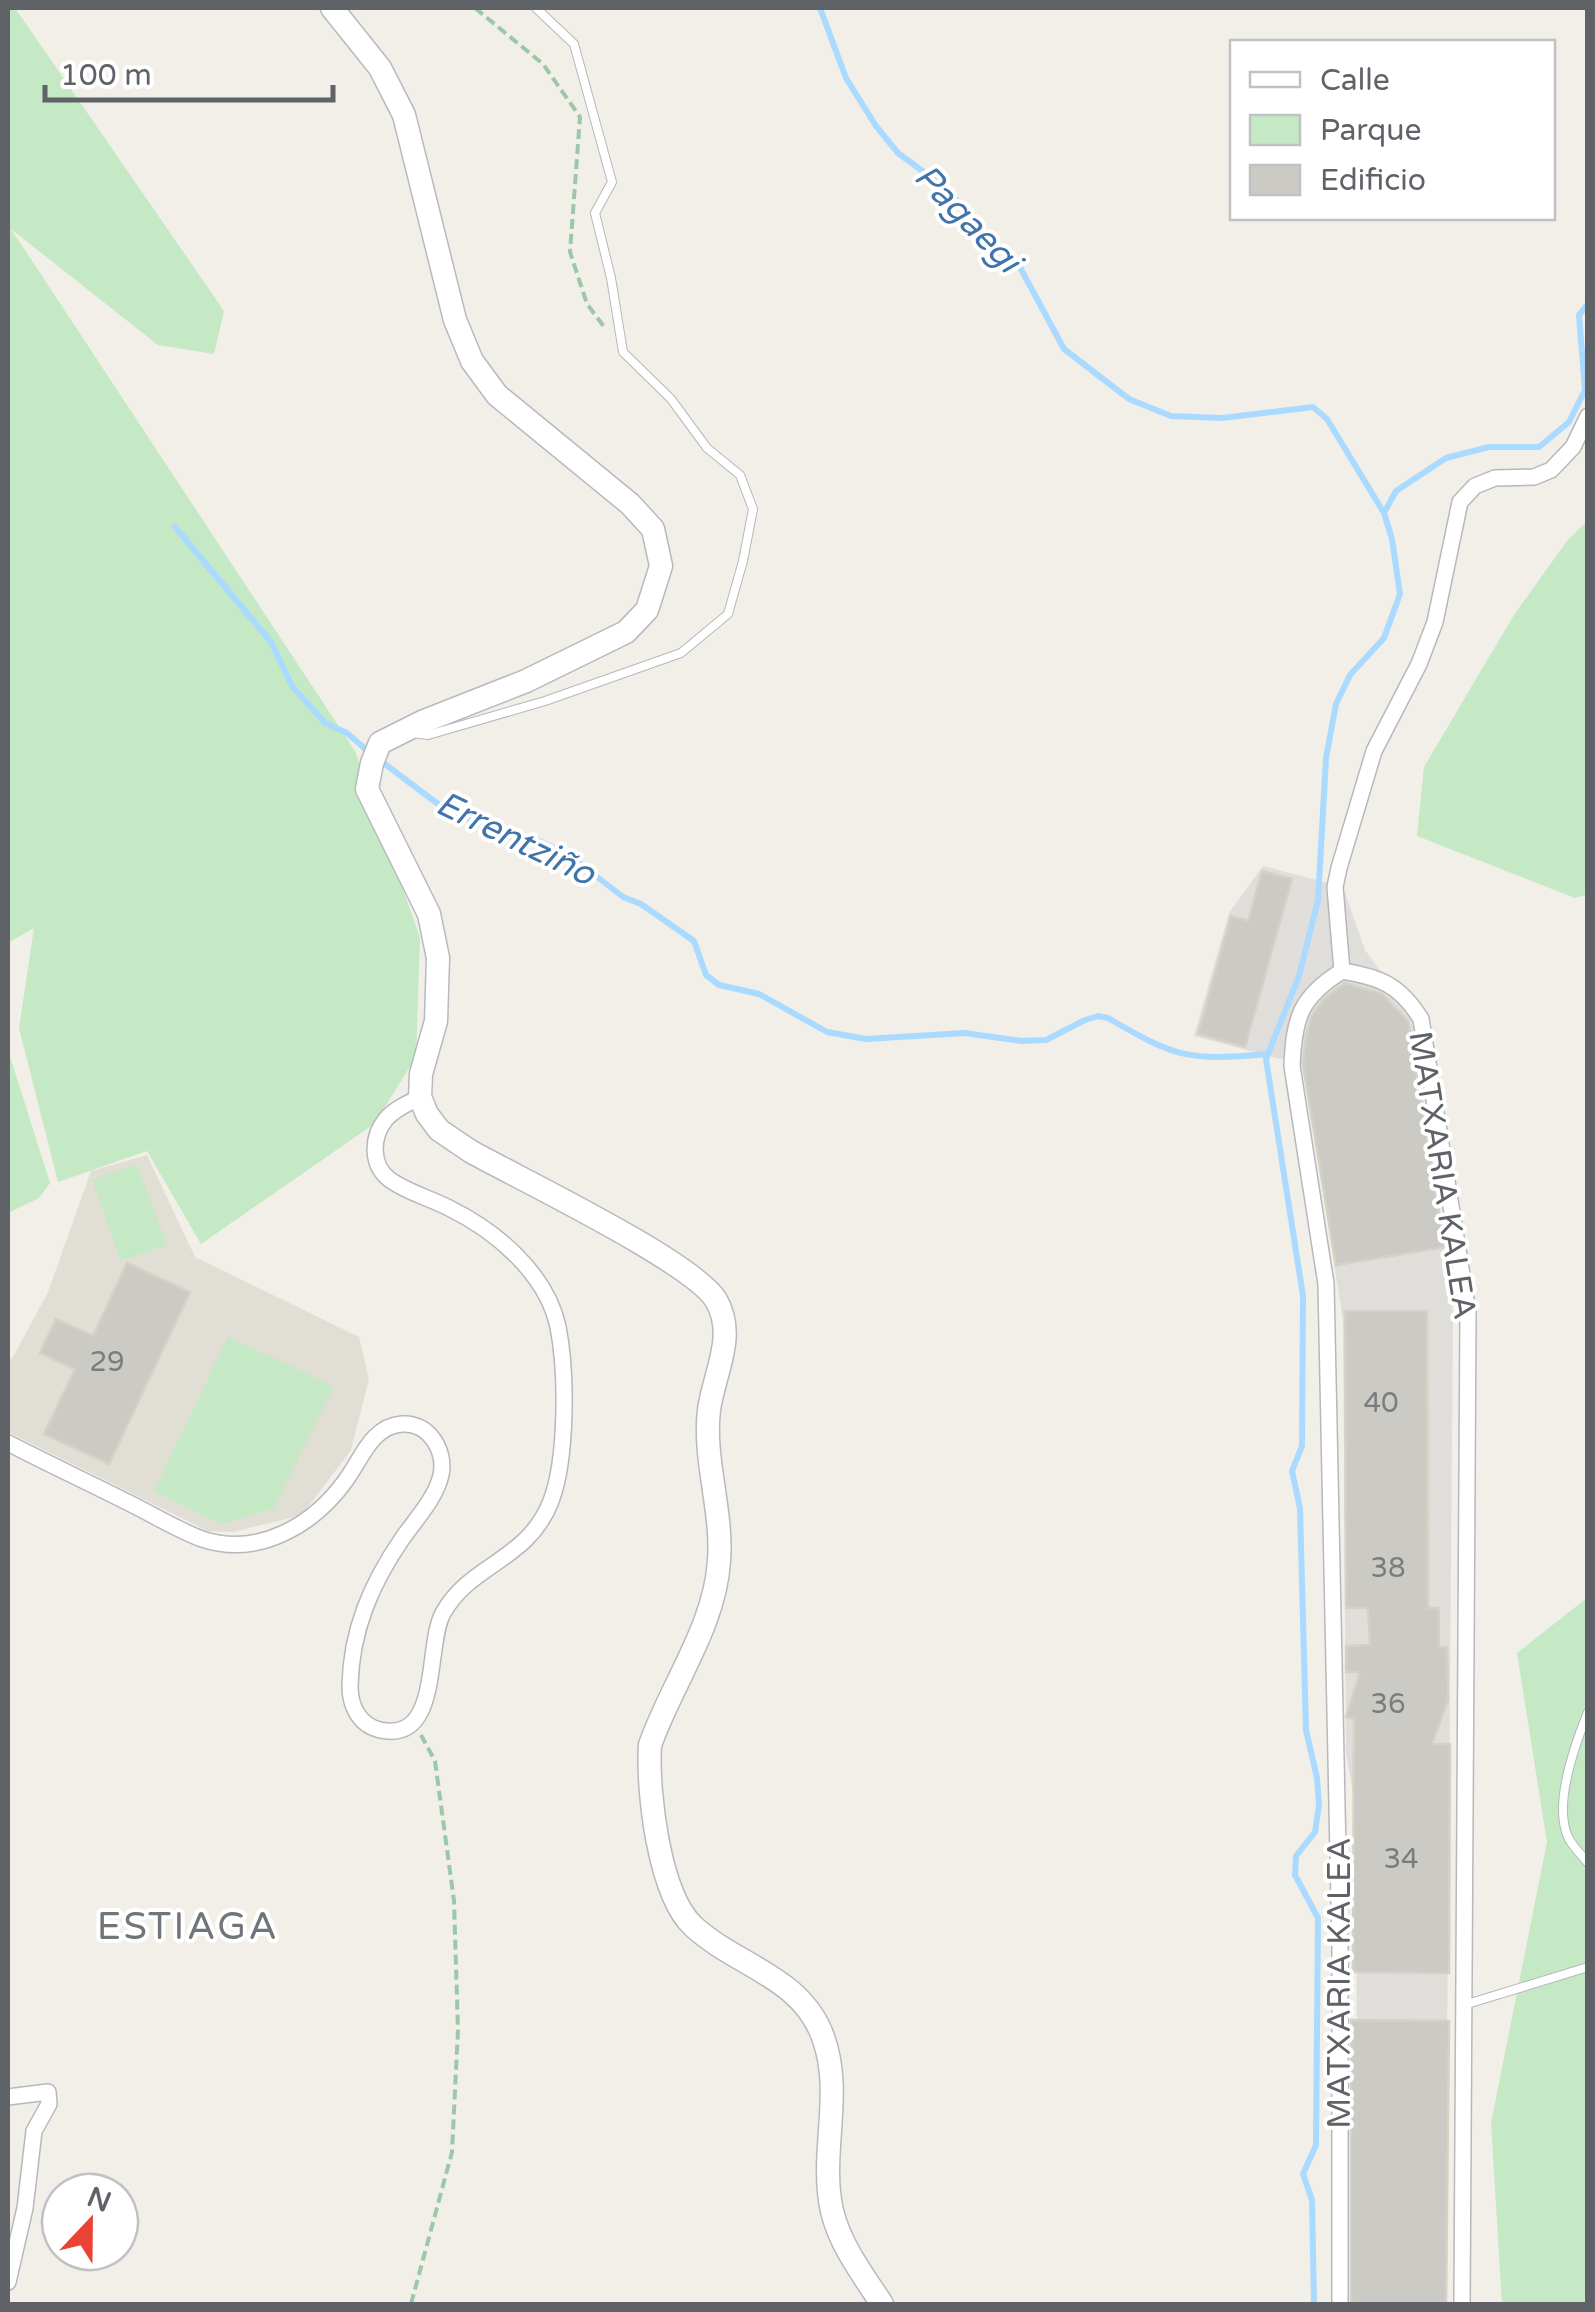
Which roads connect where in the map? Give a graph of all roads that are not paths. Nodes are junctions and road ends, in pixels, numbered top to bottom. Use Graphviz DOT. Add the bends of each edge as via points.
graph roads {
  1 [pos="332,8"];
  2 [pos="536,8"];
  3 [pos="1588,416"];
  4 [pos="405,732"];
  5 [pos="1342,971"];
  6 [pos="420,1097"];
  7 [pos="8,1443"];
  8 [pos="1588,1712"];
  9 [pos="1588,1862"];
  10 [pos="1588,1966"];
  11 [pos="1464,2005"];
  12 [pos="8,2097"];
  13 [pos="8,2282"];
  14 [pos="882,2304"];
  15 [pos="1340,2304"];
  16 [pos="1462,2304"];
  1 -- 4 [label="street" via="380,68 404,115 455,320 472,361 497,395 642,516 653,529 661,566 648,610 626,632"];
  2 -- 4 [label="lane" via="574,44 612,182 595,212 623,352 740,476 753,509 744,560 728,614 680,653 428,735"];
  3 -- 5 [label="street" via="1573,447 1551,470 1495,478 1460,502 1434,622 1374,751 1339,868"];
  4 -- 6 [label="street" via="380,743 367,788 429,914 438,958 436,1020"];
  5 -- 11 [label="street, MATXARIA KALEA" via="1386,983 1420,1019 1468,1312"];
  5 -- 15 [label="street, MATXARIA KALEA" via="1301,1008 1292,1066 1326,1284"];
  6 -- 7 [label="street" via="385,1120 376,1137 378,1168 491,1234 525,1264 546,1293 558,1327 564,1407 552,1499 535,1533 456,1593 442,1615 428,1695 413,1722 382,1730 366,1724 354,1711 350,1667 373,1586 441,1476 437,1442 423,1429 388,1426 368,1443 329,1502 300,1526 241,1544 204,1540"];
  6 -- 14 [label="street" via="439,1130 680,1268 715,1298 724,1318 708,1437 719,1564 712,1602 650,1745 655,1814 677,1906 716,1944 786,1985 823,2036 833,2094 831,2207 838,2232"];
  8 -- 9 [label="lane" via="1564,1795 1567,1836"];
  10 -- 11 [label="lane"];
  11 -- 16 [label="street, MATXARIA KALEA"];
  12 -- 13 [label="street" via="48,2092 34,2131"];
}
